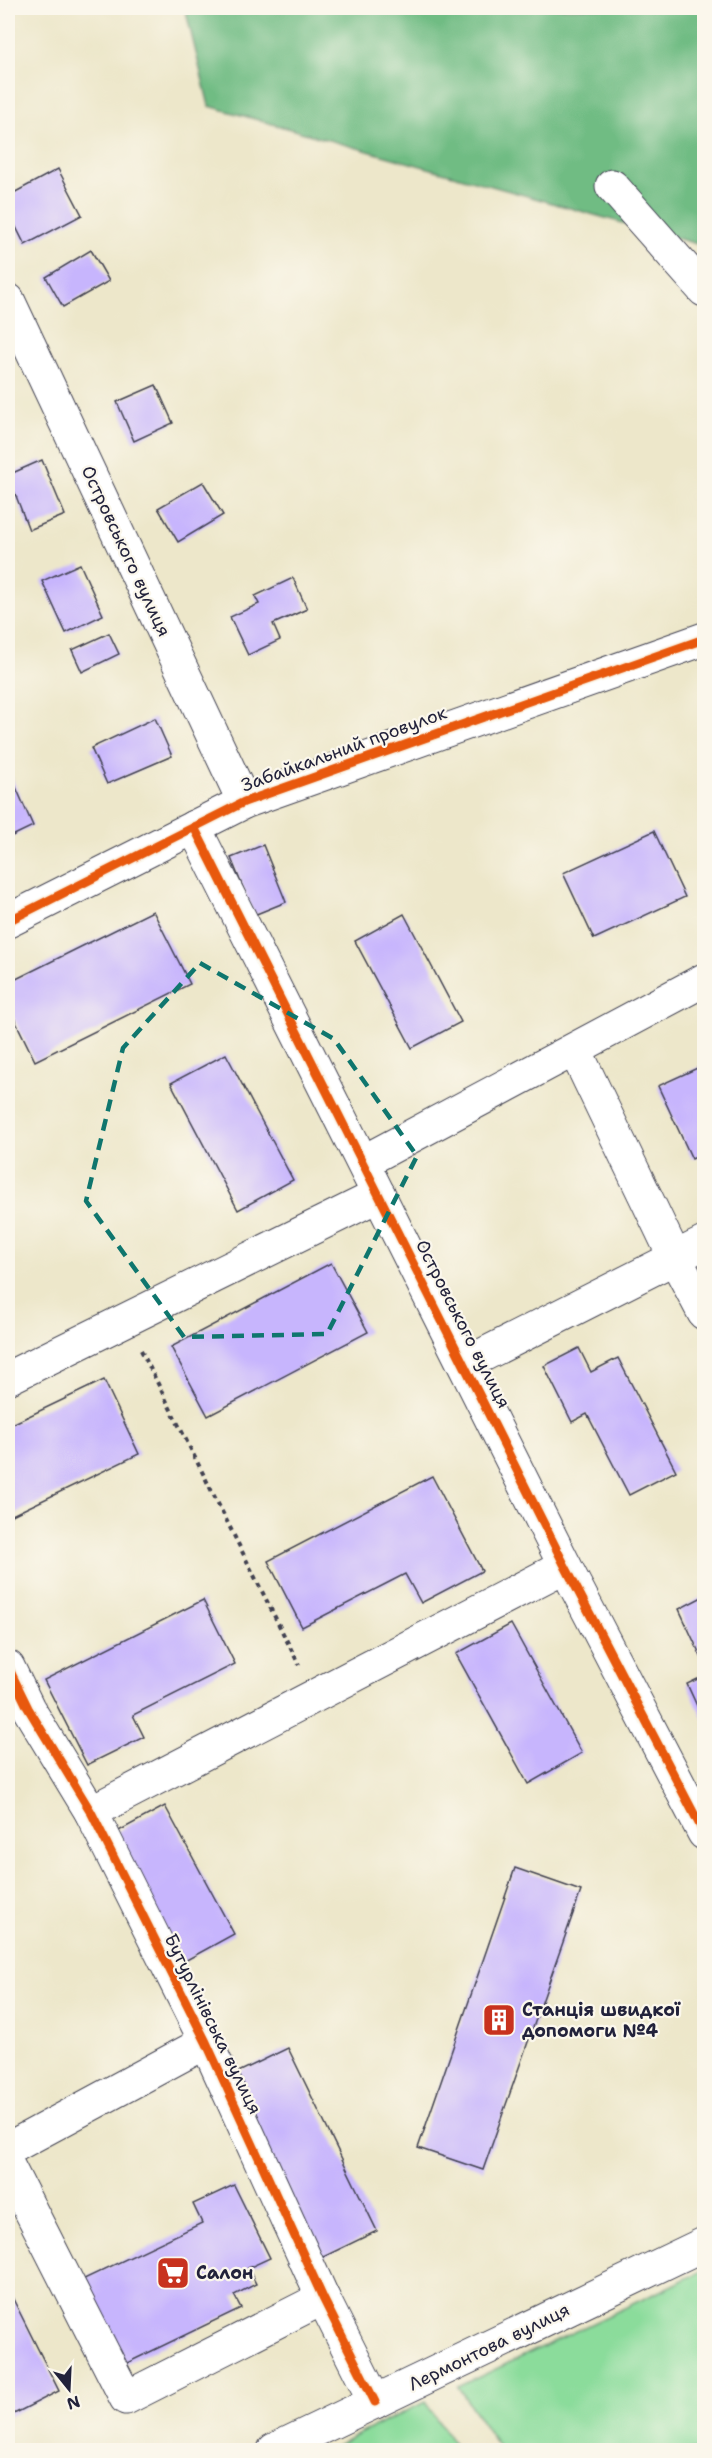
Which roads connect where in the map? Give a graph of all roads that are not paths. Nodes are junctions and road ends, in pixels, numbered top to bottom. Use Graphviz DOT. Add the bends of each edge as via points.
graph roads {
  1 [pos="612,186"];
  2 [pos="705,290"];
  3 [pos="8,300"];
  4 [pos="705,639"];
  5 [pos="244,802"];
  6 [pos="194,827"];
  7 [pos="8,921"];
  8 [pos="705,980"];
  9 [pos="575,1050"];
  10 [pos="363,1162"];
  11 [pos="379,1195"];
  12 [pos="705,1243"];
  13 [pos="675,1258"];
  14 [pos="705,1313"];
  15 [pos="465,1364"];
  16 [pos="8,1378"];
  17 [pos="565,1566"];
  18 [pos="8,1667"];
  19 [pos="18,1713"];
  20 [pos="91,1812"];
  21 [pos="705,1833"];
  22 [pos="206,2043"];
  23 [pos="8,2149"];
  24 [pos="8,2166"];
  25 [pos="705,2244"];
  26 [pos="323,2298"];
  27 [pos="375,2402"];
  28 [pos="274,2451"];
  1 -- 2 [label="street"];
  3 -- 5 [label="street, Островського вулиця"];
  4 -- 5 [label="street, Забайкальний провулок"];
  5 -- 6 [label="street, Забайкальний провулок"];
  6 -- 7 [label="street, Забайкальний провулок"];
  6 -- 10 [label="street, Островського вулиця"];
  8 -- 9 [label="street"];
  9 -- 10 [label="street"];
  9 -- 13 [label="street"];
  10 -- 11 [label="street, Островського вулиця"];
  11 -- 15 [label="street, Островського вулиця"];
  11 -- 16 [label="street"];
  12 -- 13 [label="street"];
  13 -- 14 [label="street"];
  13 -- 15 [label="street"];
  15 -- 17 [label="street, Островського вулиця"];
  17 -- 20 [label="street"];
  17 -- 21 [label="street, Островського вулиця"];
  18 -- 19 [label="street, Бутурлінівська вулиця"];
  19 -- 20 [label="street, Бутурлінівська вулиця"];
  20 -- 22 [label="street, Бутурлінівська вулиця"];
  22 -- 23 [label="street"];
  22 -- 26 [label="street, Бутурлінівська вулиця"];
  24 -- 26 [label="street" via="126,2398"];
  25 -- 27 [label="street, Лермонтова вулиця"];
  26 -- 27 [label="street, Бутурлінівська вулиця"];
  27 -- 28 [label="street, Лермонтова вулиця"];
}
